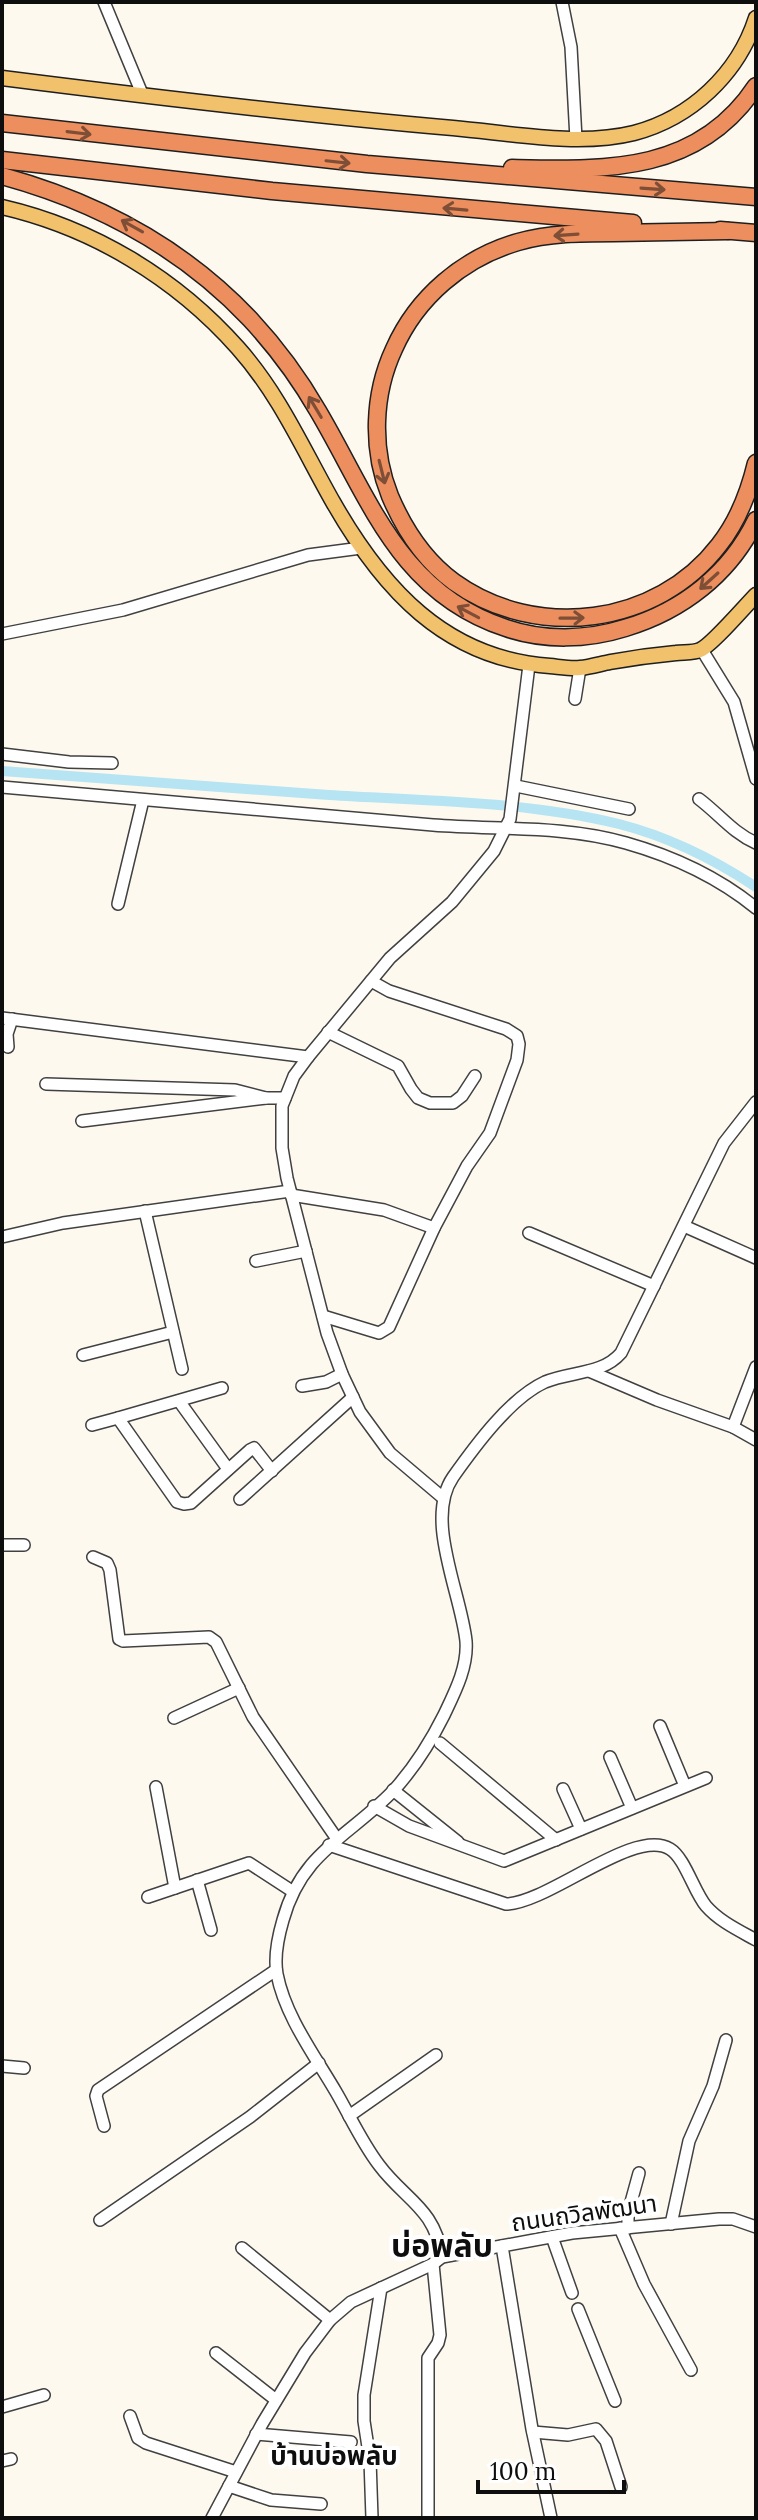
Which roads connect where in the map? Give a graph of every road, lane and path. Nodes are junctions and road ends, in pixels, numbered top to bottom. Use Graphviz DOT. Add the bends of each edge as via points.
graph roads {
  1 [pos="104,2"];
  2 [pos="562,2"];
  3 [pos="756,18"];
  4 [pos="2,78"];
  5 [pos="756,86"];
  6 [pos="143,96"];
  7 [pos="2,123"];
  8 [pos="576,139"];
  9 [pos="2,160"];
  10 [pos="367,164"];
  11 [pos="2,176"];
  12 [pos="756,197"];
  13 [pos="2,207"];
  14 [pos="728,231"];
  15 [pos="756,233"];
  16 [pos="756,463"];
  17 [pos="756,520"];
  18 [pos="361,548"];
  19 [pos="756,595"];
  20 [pos="2,634"];
  21 [pos="702,650"];
  22 [pos="529,665"];
  23 [pos="580,668"];
  24 [pos="575,699"];
  25 [pos="2,754"];
  26 [pos="112,763"];
  27 [pos="756,779"];
  28 [pos="2,787"];
  29 [pos="515,790"];
  30 [pos="699,799"];
  31 [pos="143,800"];
  32 [pos="629,809"];
  33 [pos="508,824"];
  34 [pos="756,843"];
  35 [pos="118,904"];
  36 [pos="756,908"];
  37 [pos="371,981"];
  38 [pos="7,1018"];
  39 [pos="328,1032"];
  40 [pos="8,1047"];
  41 [pos="308,1057"];
  42 [pos="475,1076"];
  43 [pos="46,1084"];
  44 [pos="266,1098"];
  45 [pos="285,1098"];
  46 [pos="755,1104"];
  47 [pos="82,1121"];
  48 [pos="291,1193"];
  49 [pos="145,1211"];
  50 [pos="684,1226"];
  51 [pos="434,1228"];
  52 [pos="529,1233"];
  53 [pos="2,1237"];
  54 [pos="306,1251"];
  55 [pos="756,1258"];
  56 [pos="256,1261"];
  57 [pos="654,1286"];
  58 [pos="323,1316"];
  59 [pos="173,1332"];
  60 [pos="83,1355"];
  61 [pos="756,1367"];
  62 [pos="182,1369"];
  63 [pos="589,1371"];
  64 [pos="342,1374"];
  65 [pos="302,1386"];
  66 [pos="222,1388"];
  67 [pos="353,1397"];
  68 [pos="179,1401"];
  69 [pos="118,1418"];
  70 [pos="92,1425"];
  71 [pos="733,1427"];
  72 [pos="756,1440"];
  73 [pos="228,1469"];
  74 [pos="272,1471"];
  75 [pos="442,1497"];
  76 [pos="240,1499"];
  77 [pos="2,1545"];
  78 [pos="24,1545"];
  79 [pos="93,1557"];
  80 [pos="239,1688"];
  81 [pos="174,1718"];
  82 [pos="660,1726"];
  83 [pos="440,1743"];
  84 [pos="610,1757"];
  85 [pos="706,1778"];
  86 [pos="685,1786"];
  87 [pos="156,1787"];
  88 [pos="563,1789"];
  89 [pos="393,1790"];
  90 [pos="374,1806"];
  91 [pos="632,1808"];
  92 [pos="581,1829"];
  93 [pos="556,1840"];
  94 [pos="333,1842"];
  95 [pos="460,1843"];
  96 [pos="197,1880"];
  97 [pos="175,1888"];
  98 [pos="292,1891"];
  99 [pos="148,1897"];
  100 [pos="211,1930"];
  101 [pos="756,1940"];
  102 [pos="276,1970"];
  103 [pos="726,2040"];
  104 [pos="436,2055"];
  105 [pos="319,2063"];
  106 [pos="2,2066"];
  107 [pos="24,2068"];
  108 [pos="349,2116"];
  109 [pos="104,2126"];
  110 [pos="639,2173"];
  111 [pos="100,2220"];
  112 [pos="671,2224"];
  113 [pos="756,2227"];
  114 [pos="624,2228"];
  115 [pos="552,2237"];
  116 [pos="502,2246"];
  117 [pos="242,2248"];
  118 [pos="437,2260"];
  119 [pos="381,2288"];
  120 [pos="572,2293"];
  121 [pos="578,2309"];
  122 [pos="330,2320"];
  123 [pos="216,2353"];
  124 [pos="691,2370"];
  125 [pos="44,2395"];
  126 [pos="276,2400"];
  127 [pos="615,2401"];
  128 [pos="2,2407"];
  129 [pos="130,2416"];
  130 [pos="533,2432"];
  131 [pos="256,2434"];
  132 [pos="351,2442"];
  133 [pos="236,2472"];
  134 [pos="229,2486"];
  135 [pos="621,2487"];
  136 [pos="321,2504"];
  137 [pos="212,2518"];
  138 [pos="372,2518"];
  139 [pos="428,2518"];
  140 [pos="551,2518"];
  1 -- 6 [label="street"];
  2 -- 8 [label="street" via="571,47"];
  3 -- 8 [label="main road" via="727,72 684,111 635,132"];
  4 -- 6 [label="main road"];
  5 -- 10 [label="highway" via="708,134 638,164 563,169"];
  6 -- 8 [label="main road"];
  7 -- 10 [label="highway, one-way"];
  14 -- 9 [label="highway, one-way" via="364,200"];
  10 -- 12 [label="highway, one-way"];
  17 -- 11 [label="highway, one-way" via="732,559 709,582 678,606 639,624 561,638 492,624 449,601 401,555 303,387 268,339 230,300 170,250 120,220"];
  13 -- 18 [label="main road" via="102,242 207,316 252,364 279,403"];
  14 -- 15 [label="highway"];
  14 -- 16 [label="highway, one-way" via="539,237 460,268 424,301 397,342 383,382 377,443 394,505 430,561 477,596 531,616 566,619 631,608 682,582 720,545 744,502"];
  18 -- 20 [label="street" via="308,555 123,610"];
  18 -- 22 [label="main road" via="392,589 438,627 477,650"];
  19 -- 21 [label="main road"];
  21 -- 23 [label="main road"];
  21 -- 27 [label="street" via="734,702"];
  22 -- 23 [label="main road"];
  22 -- 29 [label="street"];
  23 -- 24 [label="street"];
  25 -- 26 [label="street"];
  28 -- 31 [label="street"];
  29 -- 32 [label="street"];
  29 -- 33 [label="street"];
  30 -- 34 [label="street" via="734,832"];
  31 -- 33 [label="street"];
  31 -- 35 [label="street"];
  33 -- 36 [label="street" via="627,843 699,872"];
  33 -- 37 [label="street" via="470,881"];
  37 -- 39 [label="street"];
  37 -- 51 [label="street" via="517,1036 514,1071 490,1133"];
  38 -- 40 [label="street"];
  38 -- 41 [label="street"];
  39 -- 41 [label="street"];
  39 -- 42 [label="street" via="398,1066 418,1098 430,1103 453,1103"];
  41 -- 45 [label="street"];
  43 -- 44 [label="street" via="235,1090"];
  44 -- 45 [label="street"];
  44 -- 47 [label="street"];
  45 -- 48 [label="street" via="282,1148"];
  46 -- 50 [label="street" via="724,1143"];
  48 -- 49 [label="street"];
  48 -- 51 [label="street" via="384,1210"];
  48 -- 54 [label="street"];
  49 -- 53 [label="street"];
  49 -- 59 [label="street"];
  50 -- 55 [label="street"];
  50 -- 57 [label="street"];
  51 -- 58 [label="street" via="384,1332"];
  52 -- 57 [label="street"];
  54 -- 56 [label="street"];
  54 -- 58 [label="street"];
  57 -- 63 [label="street" via="621,1353 612,1364"];
  58 -- 64 [label="street"];
  59 -- 60 [label="street"];
  59 -- 62 [label="street"];
  61 -- 71 [label="street"];
  63 -- 71 [label="street"];
  63 -- 75 [label="street" via="545,1382 525,1394 494,1425"];
  64 -- 65 [label="street"];
  64 -- 67 [label="street"];
  66 -- 68 [label="street"];
  67 -- 74 [label="street"];
  67 -- 75 [label="street" via="390,1453"];
  68 -- 69 [label="street"];
  68 -- 73 [label="street"];
  69 -- 70 [label="street"];
  69 -- 73 [label="street" via="177,1502 191,1503"];
  71 -- 72 [label="street"];
  73 -- 74 [label="street" via="254,1448"];
  74 -- 76 [label="street"];
  75 -- 89 [label="street" via="443,1529 466,1642 464,1670 419,1758"];
  77 -- 78 [label="street"];
  79 -- 80 [label="street" via="110,1570 119,1639 212,1638"];
  80 -- 81 [label="street"];
  80 -- 94 [label="street"];
  82 -- 86 [label="street"];
  83 -- 93 [label="street"];
  84 -- 91 [label="street"];
  85 -- 86 [label="street"];
  86 -- 91 [label="street"];
  87 -- 97 [label="street"];
  88 -- 92 [label="street"];
  89 -- 90 [label="street"];
  89 -- 95 [label="street"];
  90 -- 94 [label="street"];
  90 -- 95 [label="street" via="446,1842"];
  91 -- 92 [label="street"];
  92 -- 93 [label="street"];
  93 -- 95 [label="street" via="504,1861"];
  94 -- 98 [label="street"];
  94 -- 101 [label="street" via="506,1904 526,1900 616,1856 661,1845 675,1852 704,1904 718,1918"];
  96 -- 97 [label="street"];
  96 -- 98 [label="street" via="249,1863"];
  96 -- 100 [label="street"];
  97 -- 99 [label="street"];
  98 -- 102 [label="street" via="280,1930"];
  102 -- 105 [label="street" via="290,2011"];
  102 -- 109 [label="street" via="98,2090"];
  103 -- 112 [label="street" via="689,2141"];
  104 -- 108 [label="street"];
  105 -- 108 [label="street"];
  105 -- 111 [label="street"];
  106 -- 107 [label="street"];
  108 -- 118 [label="street" via="378,2165 436,2228"];
  110 -- 114 [label="street"];
  112 -- 113 [label="street, ถนนถวิลพัฒนา" via="733,2219"];
  112 -- 114 [label="street, ถนนถวิลพัฒนา"];
  114 -- 115 [label="street, ถนนถวิลพัฒนา"];
  114 -- 124 [label="street" via="644,2284"];
  115 -- 116 [label="street, ถนนถวิลพัฒนา"];
  115 -- 120 [label="street"];
  116 -- 118 [label="street, ถนนถวิลพัฒนา"];
  116 -- 130 [label="street"];
  117 -- 122 [label="street"];
  118 -- 119 [label="street, ถนนถวิลพัฒนา"];
  118 -- 139 [label="street" via="440,2335 428,2358"];
  119 -- 122 [label="street, ถนนถวิลพัฒนา" via="351,2302"];
  119 -- 138 [label="street" via="364,2395"];
  121 -- 127 [label="street"];
  122 -- 126 [label="street, ถนนถวิลพัฒนา"];
  123 -- 126 [label="street"];
  125 -- 128 [label="street"];
  126 -- 131 [label="street, ถนนถวิลพัฒนา"];
  129 -- 133 [label="street" via="138,2438 146,2443"];
  130 -- 135 [label="street" via="568,2435 596,2429 606,2441"];
  130 -- 140 [label="street"];
  131 -- 132 [label="street"];
  131 -- 133 [label="street, ถนนถวิลพัฒนา"];
  133 -- 134 [label="street, ถนนถวิลพัฒนา"];
  134 -- 136 [label="street" via="271,2500"];
  134 -- 137 [label="street, ถนนถวิลพัฒนา"];
}
